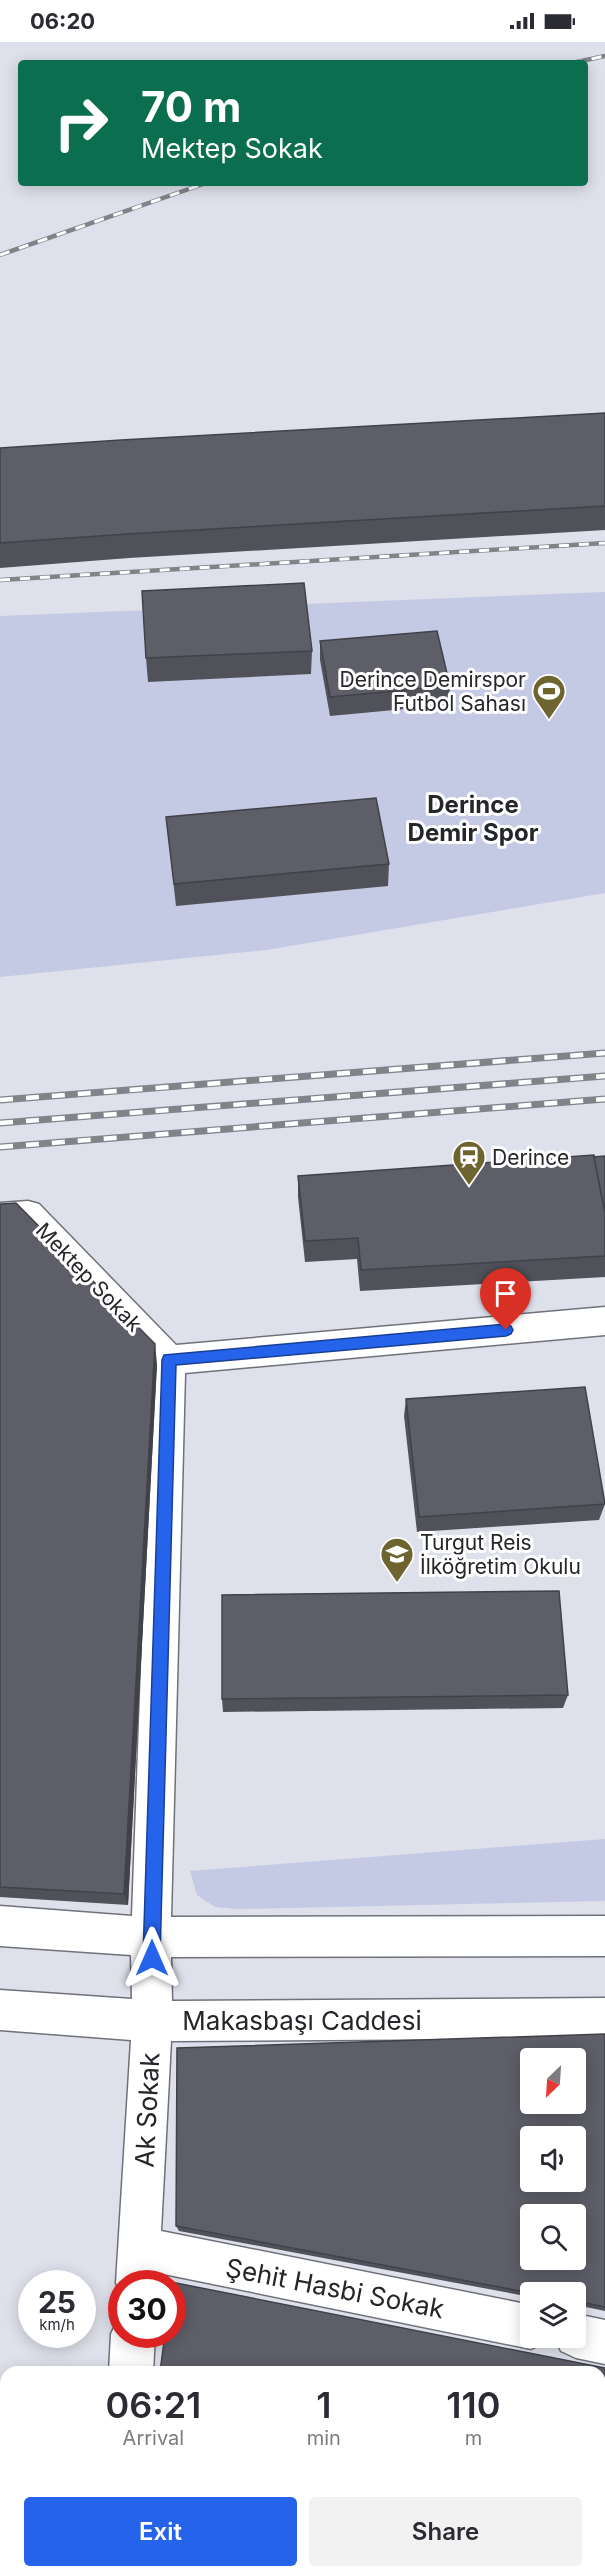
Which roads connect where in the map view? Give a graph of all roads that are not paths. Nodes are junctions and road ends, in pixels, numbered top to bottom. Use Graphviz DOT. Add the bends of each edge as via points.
graph roads {
  1 [pos="0,1216"];
  2 [pos="605,1321"];
  3 [pos="169,1360"];
  4 [pos="0,1926"];
  5 [pos="605,1936"];
  6 [pos="151,1937"];
  7 [pos="0,2010"];
  8 [pos="605,2018"];
  9 [pos="152,2021"];
  10 [pos="138,2266"];
  11 [pos="520,2325"];
  12 [pos="586,2338"];
  13 [pos="605,2342"];
  14 [pos="132,2348"];
  15 [pos="131,2366"];
  1 -- 3 [label="street, Mektep Sokak" via="28,1214"];
  2 -- 3 [label="street"];
  3 -- 6 [label="street"];
  4 -- 6 [label="street"];
  5 -- 6 [label="street"];
  6 -- 9 [label="street, Ak Sokak"];
  7 -- 9 [label="street, Makasbaşı Caddesi"];
  8 -- 9 [label="street, Makasbaşı Caddesi"];
  9 -- 10 [label="street, Ak Sokak"];
  10 -- 11 [label="street, Şehit Hasbi Sokak"];
  12 -- 13 [label="street"];
  14 -- 15 [label="street"];
}
